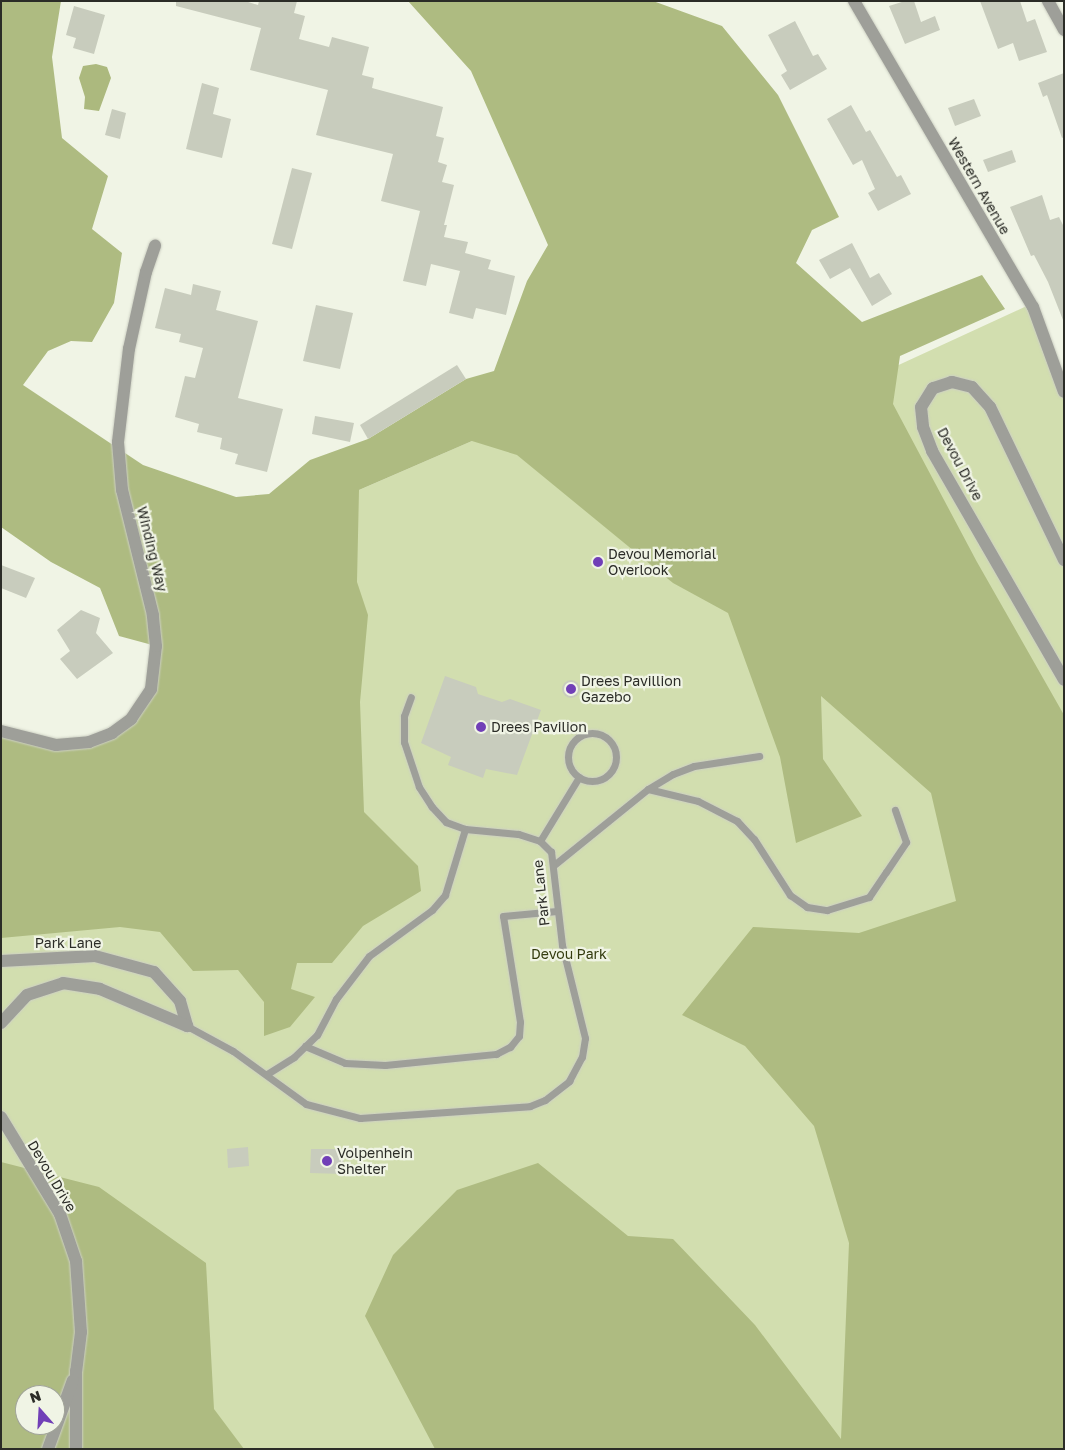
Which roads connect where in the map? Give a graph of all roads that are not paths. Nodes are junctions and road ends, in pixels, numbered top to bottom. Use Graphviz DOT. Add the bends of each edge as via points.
graph roads {
  1 [pos="854,1"];
  2 [pos="1048,1"];
  3 [pos="1064,30"];
  4 [pos="155,246"];
  5 [pos="1064,392"];
  6 [pos="1064,560"];
  7 [pos="1064,680"];
  8 [pos="411,697"];
  9 [pos="1,731"];
  10 [pos="759,756"];
  11 [pos="579,777"];
  12 [pos="648,789"];
  13 [pos="895,810"];
  14 [pos="465,829"];
  15 [pos="540,841"];
  16 [pos="554,864"];
  17 [pos="557,911"];
  18 [pos="1,961"];
  19 [pos="1,1023"];
  20 [pos="187,1026"];
  21 [pos="305,1046"];
  22 [pos="267,1074"];
  23 [pos="1,1117"];
  24 [pos="76,1371"];
  25 [pos="48,1449"];
  26 [pos="76,1449"];
  1 -- 5 [label="street, Western Avenue" via="1033,307"];
  2 -- 3 [label="street"];
  4 -- 9 [label="street, Winding Way" via="129,349 118,442 122,490 153,615 156,646 151,689 131,719 95,741 56,745"];
  6 -- 7 [label="street, Devou Drive" via="990,407 972,387 952,382 933,388 922,407 923,427 932,451"];
  8 -- 14 [label="lane" via="404,716 404,742 419,786 446,822"];
  10 -- 12 [label="lane" via="694,766"];
  11 -- 11 [label="lane" via="595,781 614,768 616,752 613,744 602,734 586,733 573,742 568,757 573,772"];
  11 -- 15 [label="lane"];
  12 -- 13 [label="lane" via="698,801 737,820 790,895 807,907 827,910 869,897 906,842"];
  12 -- 16 [label="lane"];
  14 -- 15 [label="lane, Park Lane" via="500,831"];
  14 -- 21 [label="lane" via="445,895 432,910 369,956 351,976 326,1021"];
  15 -- 16 [label="lane, Park Lane" via="551,852"];
  16 -- 17 [label="lane, Park Lane"];
  17 -- 21 [label="lane" via="503,916 520,1022 519,1036 510,1047 496,1054 385,1065 346,1063"];
  17 -- 22 [label="lane, Park Lane" via="585,1038 582,1057 569,1081 545,1100 508,1109 360,1118 306,1104"];
  18 -- 20 [label="street, Park Lane" via="94,956 154,972 180,1001"];
  19 -- 20 [label="street" via="27,995 63,983 100,989"];
  20 -- 22 [label="lane, Park Lane"];
  21 -- 22 [label="lane"];
  23 -- 24 [label="street, Devou Drive" via="60,1214 73,1248 81,1332"];
  24 -- 25 [label="street, Devou Drive"];
  24 -- 26 [label="street, Devou Drive"];
}
